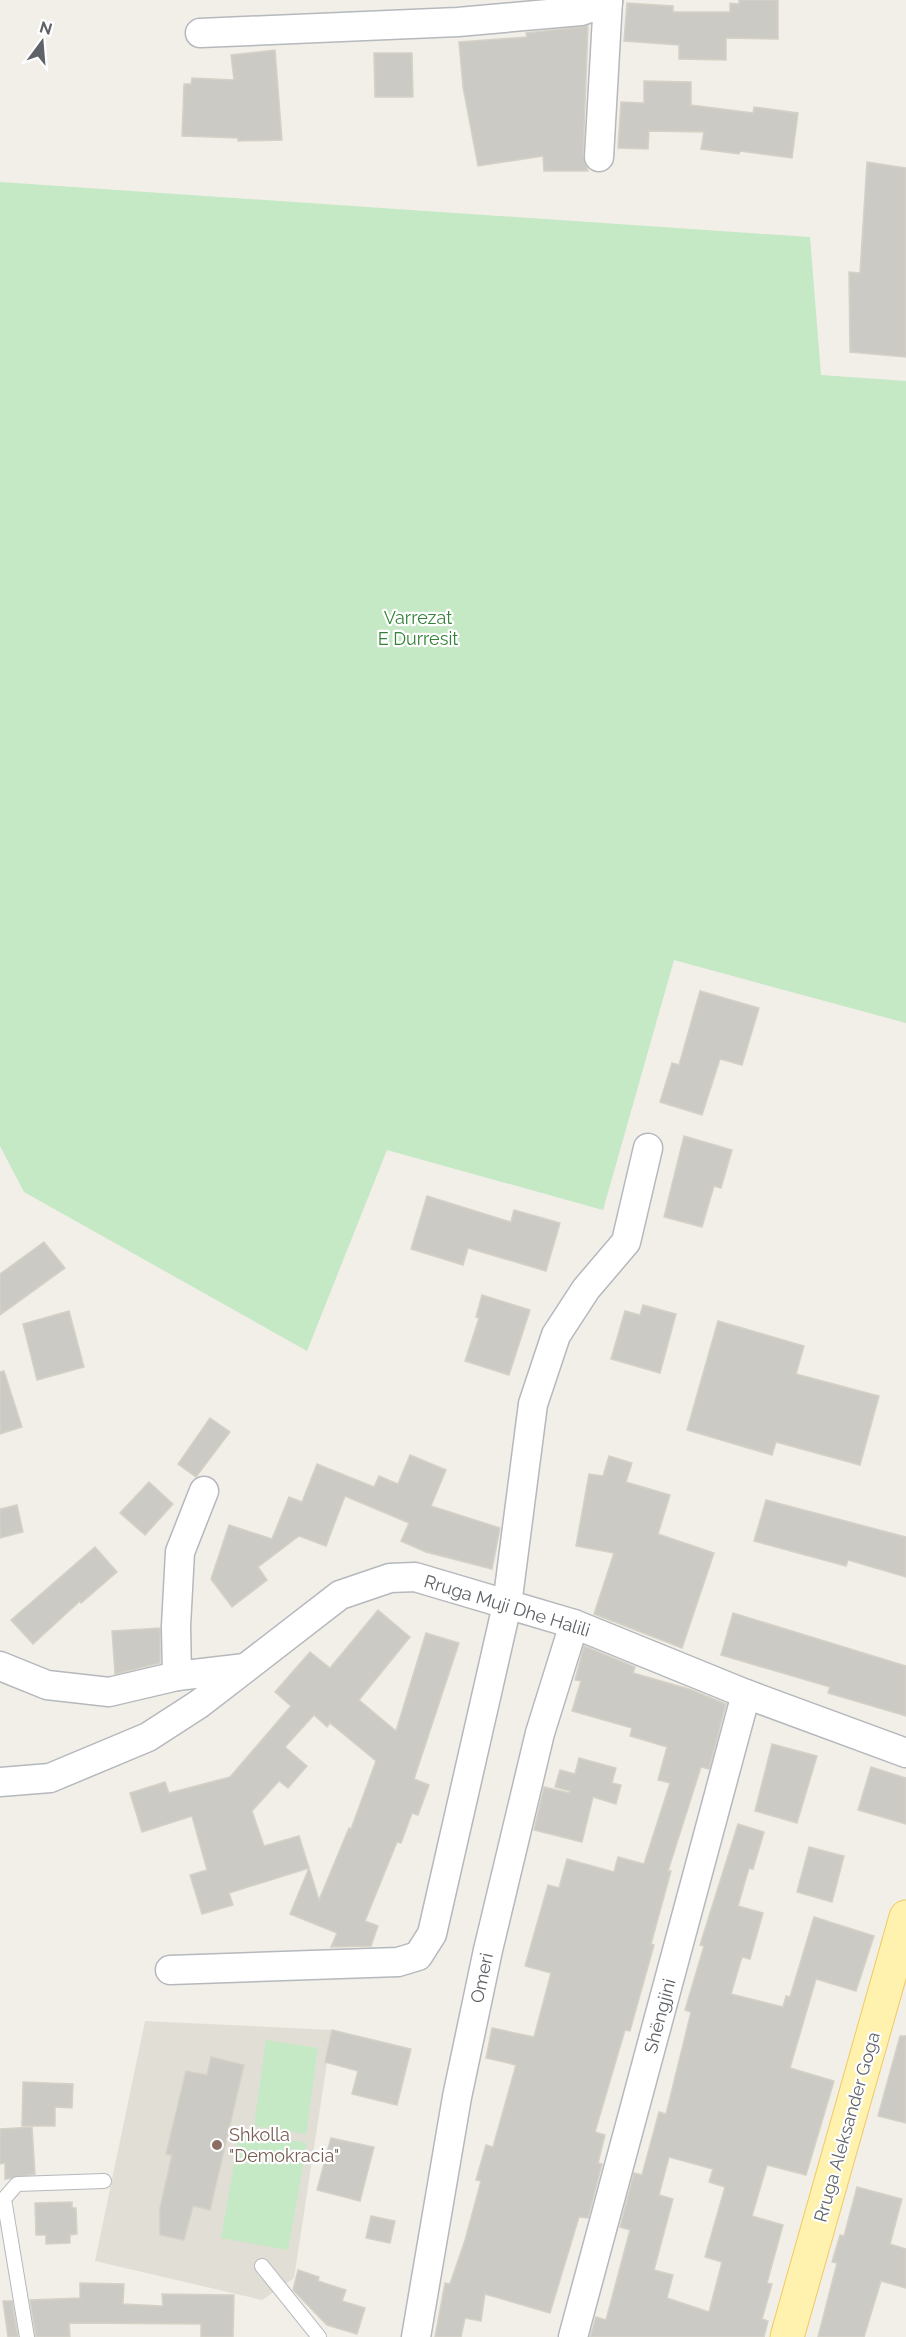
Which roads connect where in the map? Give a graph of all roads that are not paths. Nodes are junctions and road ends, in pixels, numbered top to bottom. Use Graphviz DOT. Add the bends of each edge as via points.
graph roads {
  1 [pos="608,1"];
  2 [pos="200,33"];
  3 [pos="599,157"];
  4 [pos="648,1148"];
  5 [pos="204,1491"];
  6 [pos="507,1605"];
  7 [pos="574,1624"];
  8 [pos="0,1666"];
  9 [pos="245,1668"];
  10 [pos="177,1676"];
  11 [pos="746,1694"];
  12 [pos="906,1753"];
  13 [pos="0,1782"];
  14 [pos="906,1917"];
  15 [pos="170,1970"];
  16 [pos="104,2181"];
  17 [pos="262,2266"];
  18 [pos="27,2337"];
  19 [pos="319,2337"];
  20 [pos="416,2337"];
  21 [pos="573,2337"];
  22 [pos="788,2337"];
  1 -- 2 [label="street" via="581,11 458,22"];
  1 -- 3 [label="street"];
  4 -- 6 [label="street" via="626,1242 586,1289 556,1335 533,1404"];
  5 -- 10 [label="street" via="180,1552"];
  6 -- 7 [label="street, Rruga Muji Dhe Halili"];
  6 -- 9 [label="street, Rruga Muji Dhe Halili" via="415,1577 390,1578 340,1595"];
  6 -- 15 [label="street" via="432,1934 418,1956 398,1962"];
  7 -- 11 [label="street, Rruga Muji Dhe Halili"];
  7 -- 20 [label="street, Omeri" via="540,1733 488,1950 457,2097"];
  8 -- 10 [label="street" via="47,1685 109,1692"];
  9 -- 10 [label="street"];
  9 -- 13 [label="street, Rruga Muji Dhe Halili" via="148,1737 50,1778"];
  11 -- 12 [label="street, Rruga Muji Dhe Halili"];
  11 -- 21 [label="street, Shëngjini"];
  14 -- 22 [label="main road, Rruga Aleksander Goga"];
  16 -- 18 [label="lane" via="18,2184 4,2199"];
  17 -- 19 [label="lane"];
}
